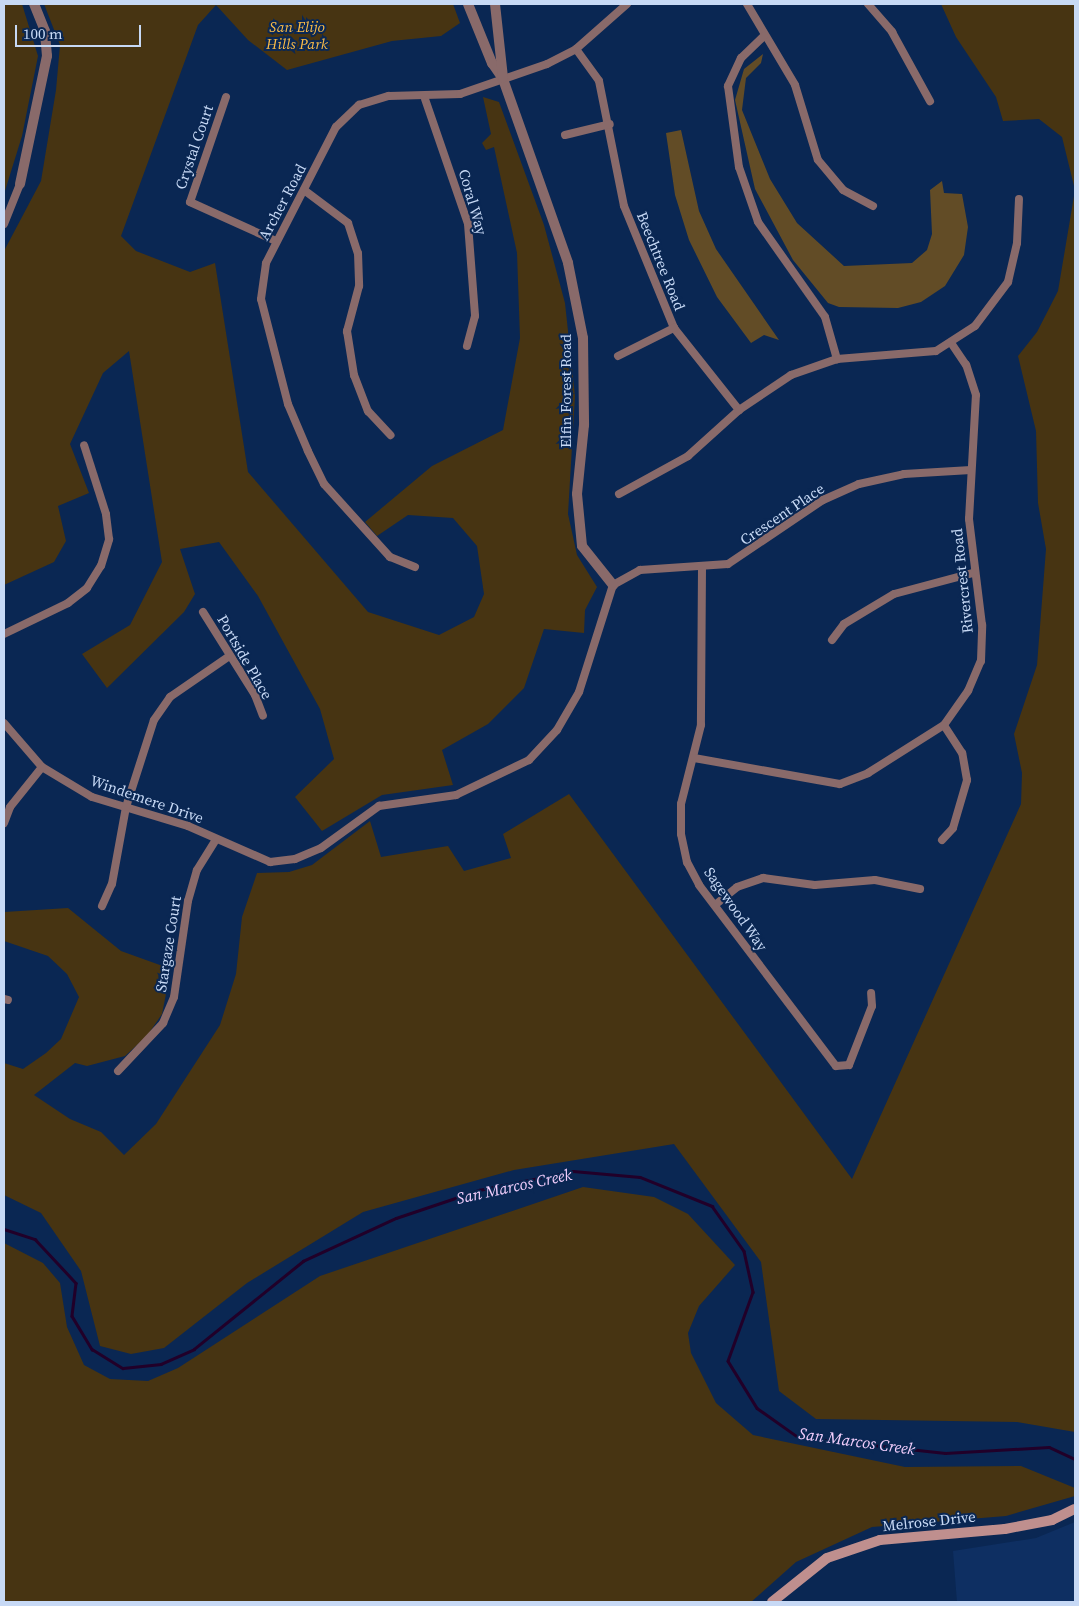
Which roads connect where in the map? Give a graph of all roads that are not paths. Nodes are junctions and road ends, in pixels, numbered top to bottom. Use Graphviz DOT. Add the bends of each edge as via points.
graph roads {
  1 [pos="34,4"];
  2 [pos="468,4"];
  3 [pos="495,4"];
  4 [pos="627,4"];
  5 [pos="747,4"];
  6 [pos="868,4"];
  7 [pos="764,36"];
  8 [pos="576,49"];
  9 [pos="503,79"];
  10 [pos="226,98"];
  11 [pos="424,98"];
  12 [pos="930,100"];
  13 [pos="610,124"];
  14 [pos="565,135"];
  15 [pos="20,184"];
  16 [pos="304,190"];
  17 [pos="1019,200"];
  18 [pos="873,206"];
  19 [pos="4,224"];
  20 [pos="276,241"];
  21 [pos="674,328"];
  22 [pos="951,343"];
  23 [pos="466,346"];
  24 [pos="618,356"];
  25 [pos="838,359"];
  26 [pos="739,410"];
  27 [pos="390,435"];
  28 [pos="84,445"];
  29 [pos="971,470"];
  30 [pos="620,494"];
  31 [pos="415,567"];
  32 [pos="702,568"];
  33 [pos="973,573"];
  34 [pos="613,585"];
  35 [pos="203,612"];
  36 [pos="4,634"];
  37 [pos="832,640"];
  38 [pos="228,657"];
  39 [pos="263,716"];
  40 [pos="4,723"];
  41 [pos="944,725"];
  42 [pos="694,758"];
  43 [pos="42,767"];
  44 [pos="126,807"];
  45 [pos="4,823"];
  46 [pos="216,839"];
  47 [pos="942,840"];
  48 [pos="920,889"];
  49 [pos="715,904"];
  50 [pos="102,906"];
  51 [pos="871,993"];
  52 [pos="118,1071"];
  53 [pos="1075,1509"];
  54 [pos="772,1602"];
  1 -- 15 [label="street" via="45,31 47,56"];
  2 -- 9 [label="street" via="492,63"];
  3 -- 9 [label="street"];
  4 -- 8 [label="street, Archer Road"];
  5 -- 7 [label="street"];
  6 -- 12 [label="street" via="892,32"];
  7 -- 18 [label="street" via="795,85 818,160 843,190"];
  7 -- 25 [label="street" via="741,58 728,86 739,167 758,222 825,317"];
  8 -- 9 [label="street, Archer Road"];
  8 -- 13 [label="street, Beechtree Road" via="599,81"];
  9 -- 11 [label="street, Archer Road" via="460,94"];
  9 -- 34 [label="street, Elfin Forest Road" via="568,263 583,338 584,425 576,494 582,546"];
  10 -- 20 [label="street, Crystal Court" via="190,202"];
  11 -- 16 [label="street, Archer Road" via="389,96 359,105 336,127"];
  11 -- 23 [label="street, Coral Way" via="468,224 475,316"];
  13 -- 14 [label="street"];
  13 -- 21 [label="street, Beechtree Road" via="624,206"];
  15 -- 19 [label="street"];
  16 -- 20 [label="street, Archer Road"];
  16 -- 27 [label="street" via="348,223 359,286 347,331 354,375 368,411"];
  17 -- 22 [label="street" via="1017,243 1008,282 975,326"];
  20 -- 31 [label="street, Archer Road" via="266,263 261,299 288,404 324,484 390,557"];
  21 -- 24 [label="street"];
  21 -- 26 [label="street, Beechtree Road"];
  22 -- 25 [label="street" via="918,355"];
  22 -- 29 [label="street, Rivercrest Road" via="966,365 976,395"];
  25 -- 26 [label="street" via="791,375"];
  26 -- 30 [label="street" via="688,456"];
  28 -- 36 [label="street" via="106,514 109,539 101,566 87,588 68,603"];
  29 -- 32 [label="street, Crescent Place" via="904,474 859,484 823,500 745,555 728,564"];
  29 -- 33 [label="street, Rivercrest Road"];
  32 -- 34 [label="street, Crescent Place" via="673,564 640,570"];
  32 -- 42 [label="street, Sagewood Way" via="701,725"];
  33 -- 37 [label="street" via="894,594 844,624"];
  33 -- 41 [label="street, Rivercrest Road" via="982,625 981,661 968,691"];
  34 -- 46 [label="street, Windemere Drive" via="579,692 557,730 529,760 456,795 379,806 321,848 295,859 270,862"];
  35 -- 38 [label="street, Portside Place"];
  38 -- 39 [label="street, Portside Place" via="255,695"];
  38 -- 44 [label="street" via="170,697 154,720"];
  40 -- 43 [label="street, Windemere Drive"];
  41 -- 42 [label="street, Rivercrest Road" via="868,773 840,784"];
  41 -- 47 [label="street" via="962,753 967,780 953,828"];
  42 -- 49 [label="street, Sagewood Way" via="681,804 681,834 687,862"];
  43 -- 44 [label="street, Windemere Drive" via="92,797"];
  43 -- 45 [label="street" via="10,807"];
  44 -- 46 [label="street, Windemere Drive"];
  44 -- 50 [label="street" via="112,884"];
  46 -- 52 [label="street, Stargaze Court" via="197,870 188,901 174,997 163,1023"];
  48 -- 49 [label="street" via="875,880 815,885 763,878 737,887"];
  49 -- 51 [label="street, Sagewood Way" via="836,1066 849,1065 872,1006"];
  53 -- 54 [label="main road, Melrose Drive" via="1052,1520 1005,1529 880,1540 827,1558"];
}
